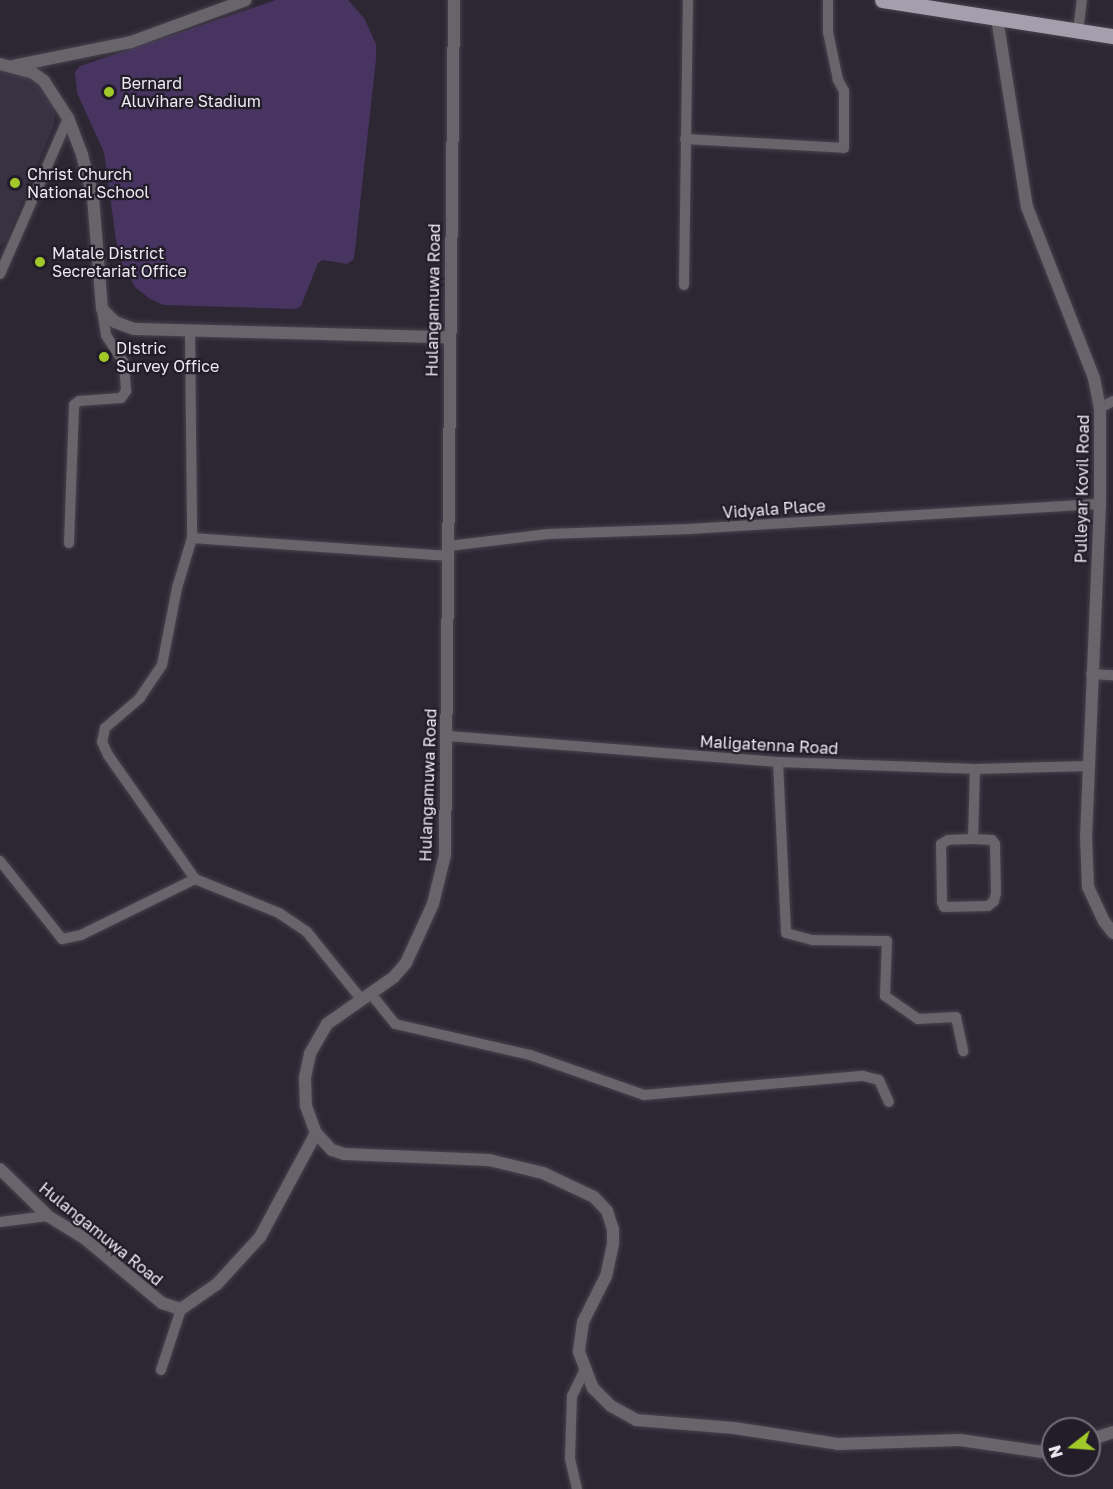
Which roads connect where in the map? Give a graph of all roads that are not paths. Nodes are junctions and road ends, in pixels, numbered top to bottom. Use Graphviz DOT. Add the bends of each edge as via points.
graph roads {
  1 [pos="246,0"];
  2 [pos="454,0"];
  3 [pos="688,0"];
  4 [pos="828,0"];
  5 [pos="882,0"];
  6 [pos="1082,0"];
  7 [pos="997,18"];
  8 [pos="1078,31"];
  9 [pos="1113,36"];
  10 [pos="5,65"];
  11 [pos="68,118"];
  12 [pos="685,139"];
  13 [pos="0,274"];
  14 [pos="684,285"];
  15 [pos="102,309"];
  16 [pos="190,330"];
  17 [pos="449,337"];
  18 [pos="1113,401"];
  19 [pos="1100,408"];
  20 [pos="1100,504"];
  21 [pos="192,538"];
  22 [pos="69,543"];
  23 [pos="449,551"];
  24 [pos="1091,674"];
  25 [pos="1113,675"];
  26 [pos="448,736"];
  27 [pos="778,762"];
  28 [pos="1089,766"];
  29 [pos="975,769"];
  30 [pos="973,839"];
  31 [pos="0,861"];
  32 [pos="195,879"];
  33 [pos="1113,933"];
  34 [pos="366,997"];
  35 [pos="963,1051"];
  36 [pos="889,1102"];
  37 [pos="316,1132"];
  38 [pos="0,1169"];
  39 [pos="48,1216"];
  40 [pos="0,1222"];
  41 [pos="182,1309"];
  42 [pos="585,1369"];
  43 [pos="160,1370"];
  44 [pos="1041,1452"];
  45 [pos="577,1489"];
  1 -- 10 [label="street" via="131,42"];
  2 -- 17 [label="street, Hulangamuwa Road"];
  3 -- 12 [label="street"];
  4 -- 12 [label="street" via="828,32 844,91 844,148"];
  5 -- 7 [label="main road"];
  6 -- 8 [label="street"];
  7 -- 8 [label="main road"];
  7 -- 19 [label="street, Pulleyar Kovil Road" via="1027,207 1094,378"];
  8 -- 9 [label="main road"];
  10 -- 11 [label="street" via="33,73 44,81"];
  11 -- 13 [label="street"];
  11 -- 15 [label="street" via="93,197"];
  12 -- 14 [label="street"];
  15 -- 16 [label="street" via="115,322 134,329"];
  15 -- 22 [label="street" via="106,335 124,363 126,392 121,398 79,401 74,405"];
  16 -- 17 [label="street"];
  16 -- 21 [label="street"];
  17 -- 23 [label="street, Hulangamuwa Road"];
  18 -- 19 [label="street"];
  19 -- 20 [label="street, Pulleyar Kovil Road"];
  20 -- 23 [label="street, Vidyala Place" via="548,534"];
  20 -- 24 [label="street, Pulleyar Kovil Road"];
  21 -- 23 [label="street, Vidyala Place"];
  21 -- 32 [label="street" via="177,588 162,664 140,698 105,728 102,742"];
  23 -- 26 [label="street, Hulangamuwa Road"];
  24 -- 25 [label="street"];
  24 -- 28 [label="street, Pulleyar Kovil Road"];
  26 -- 27 [label="street, Maligatenna Road"];
  26 -- 34 [label="street, Hulangamuwa Road" via="445,855 433,904 406,963"];
  27 -- 29 [label="street, Maligatenna Road"];
  27 -- 35 [label="street" via="786,933 812,940 887,941 885,996 918,1019 956,1017"];
  28 -- 29 [label="street, Maligatenna Road"];
  28 -- 33 [label="street, Pulleyar Kovil Road" via="1088,887"];
  29 -- 30 [label="street"];
  30 -- 30 [label="street" via="992,840 996,849 994,901 988,906 944,907 940,844"];
  31 -- 32 [label="street" via="62,939 81,935"];
  32 -- 34 [label="street" via="279,913 307,932"];
  34 -- 36 [label="street" via="395,1024 530,1055 644,1095 863,1076 879,1080"];
  34 -- 37 [label="street, Hulangamuwa Road" via="327,1024 310,1054 305,1078 306,1106"];
  37 -- 41 [label="street" via="260,1237 217,1284"];
  37 -- 42 [label="street" via="332,1150 344,1154 489,1160 543,1173 594,1197 607,1211 613,1244 606,1276 583,1322 579,1352"];
  38 -- 39 [label="street, Hulangamuwa Road"];
  39 -- 40 [label="street"];
  39 -- 41 [label="street, Hulangamuwa Road" via="84,1238 162,1304"];
  41 -- 43 [label="street"];
  42 -- 44 [label="street" via="593,1388 611,1406 636,1420 734,1428 838,1444 960,1440"];
  42 -- 45 [label="street" via="572,1396 570,1458"];
}
